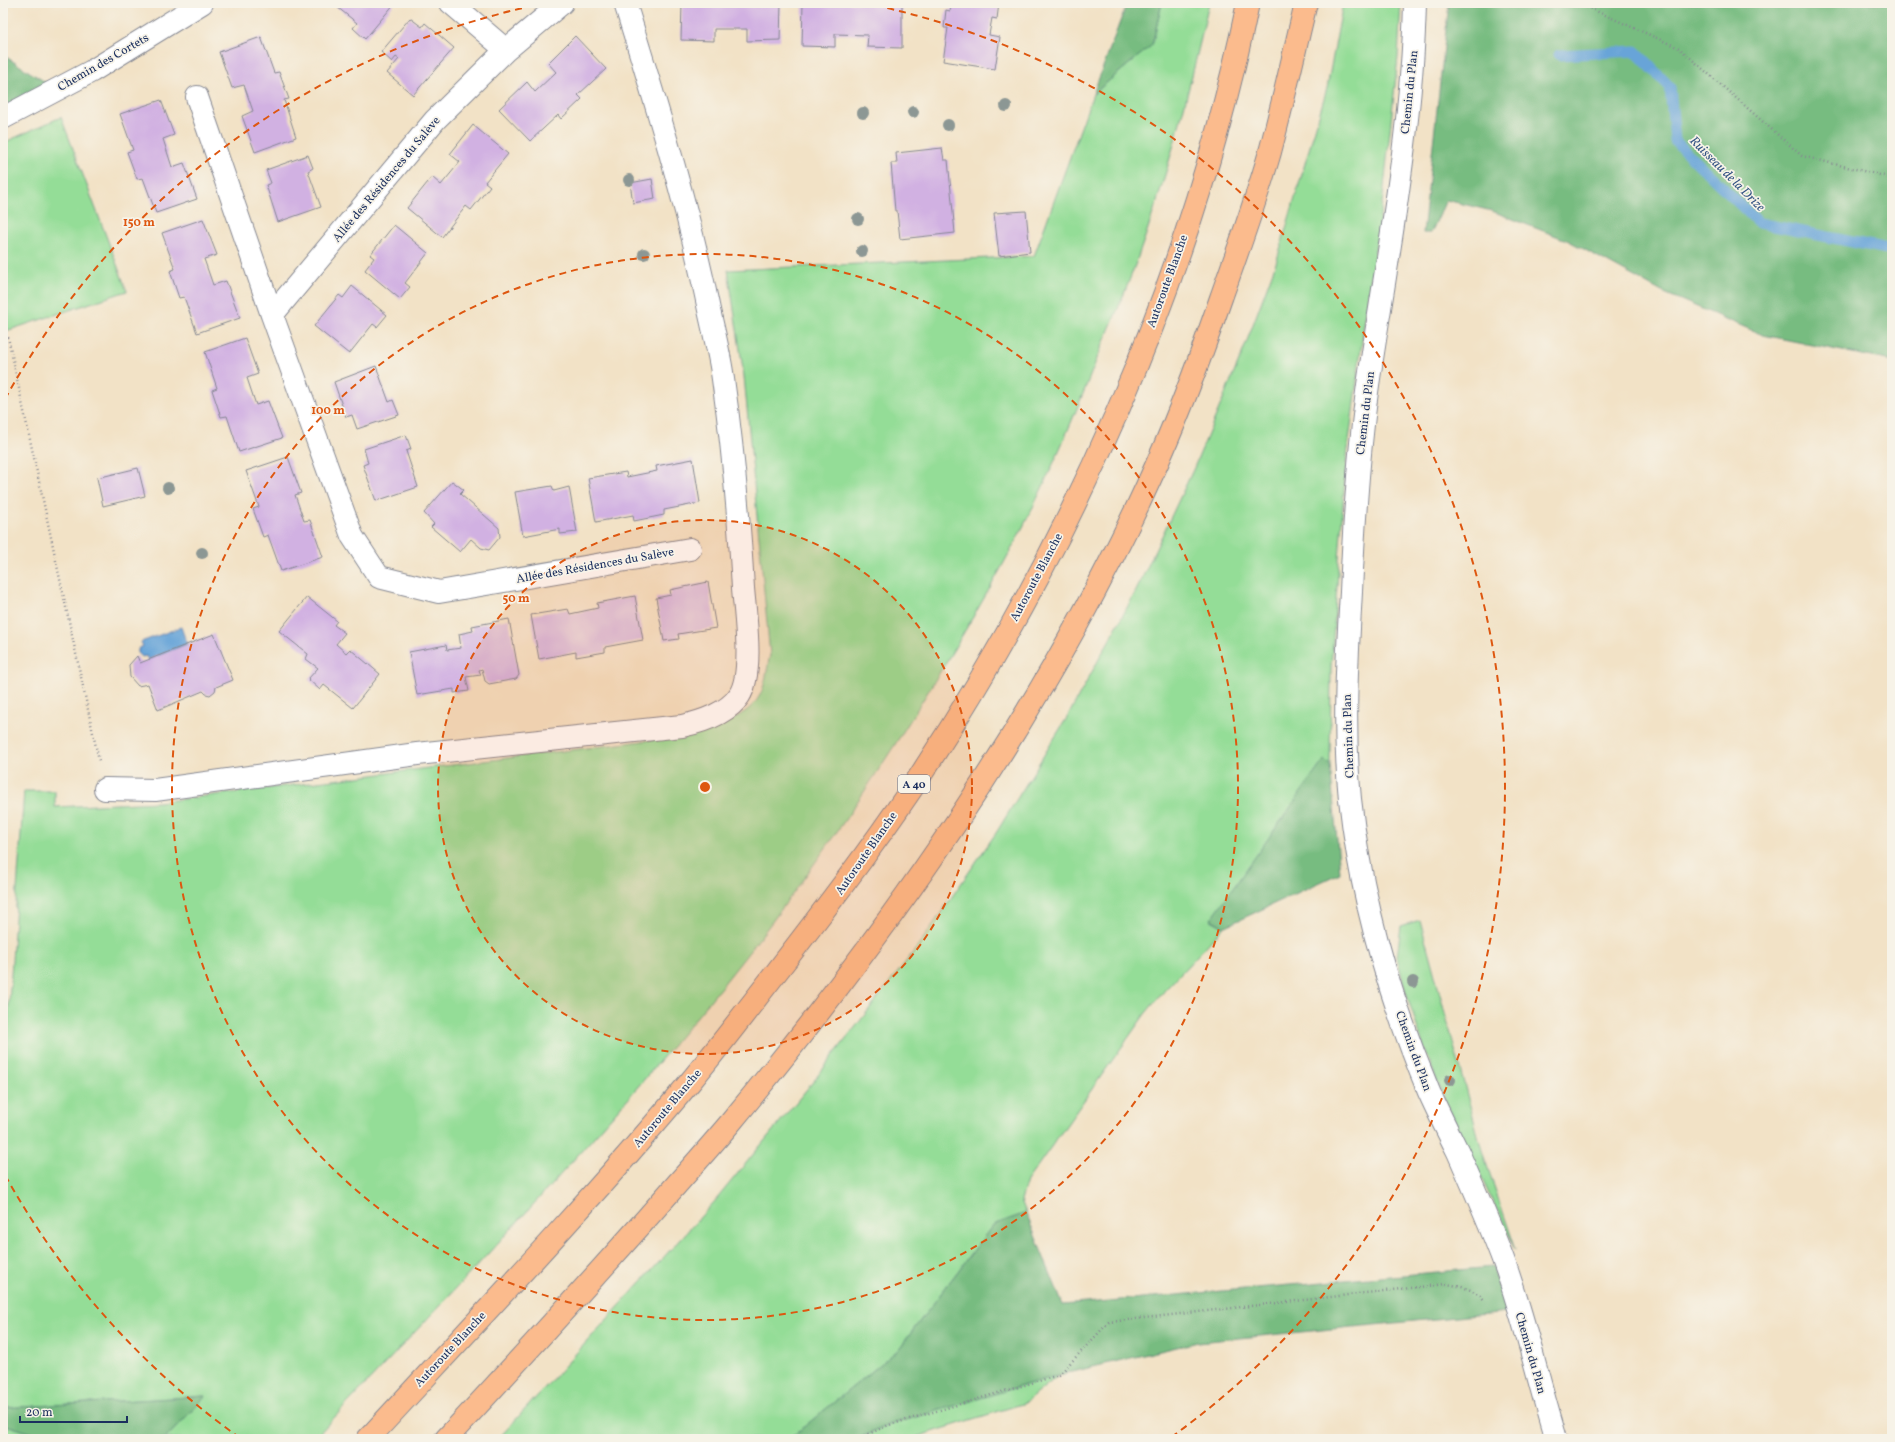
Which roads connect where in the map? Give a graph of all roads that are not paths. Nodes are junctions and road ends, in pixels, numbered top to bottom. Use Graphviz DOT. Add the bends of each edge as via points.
graph roads {
  1 [pos="202,3"];
  2 [pos="451,3"];
  3 [pos="562,3"];
  4 [pos="625,3"];
  5 [pos="1248,3"];
  6 [pos="1306,3"];
  7 [pos="1415,3"];
  8 [pos="506,50"];
  9 [pos="197,97"];
  10 [pos="3,118"];
  11 [pos="272,315"];
  12 [pos="690,549"];
  13 [pos="105,789"];
  14 [pos="368,1439"];
  15 [pos="446,1439"];
  16 [pos="1556,1439"];
  1 -- 10 [label="street, Chemin des Cortets" via="92,71"];
  2 -- 8 [label="street"];
  3 -- 8 [label="street, Allée des Résidences du Salève"];
  4 -- 13 [label="street" via="656,102 698,260 723,378 740,540 748,656 740,695 705,721 682,726 417,754 155,790"];
  5 -- 14 [label="highway, Autoroute Blanche / A 40" via="1240,45 1213,148 1148,335 1079,495 984,673 912,788 834,897 691,1080 605,1180"];
  6 -- 15 [label="highway" via="1269,155 1235,259 1176,421 1146,490 1032,704 950,834 803,1032 719,1136 556,1320"];
  7 -- 16 [label="street, Chemin du Plan" via="1412,77 1390,250 1361,443 1347,667 1348,772 1363,882 1406,1033 1430,1095 1457,1151 1502,1258"];
  8 -- 11 [label="street, Allée des Résidences du Salève" via="435,120"];
  9 -- 11 [label="street, Allée des Résidences du Salève"];
  11 -- 12 [label="street, Allée des Résidences du Salève" via="352,536 379,577 439,592"];
}
